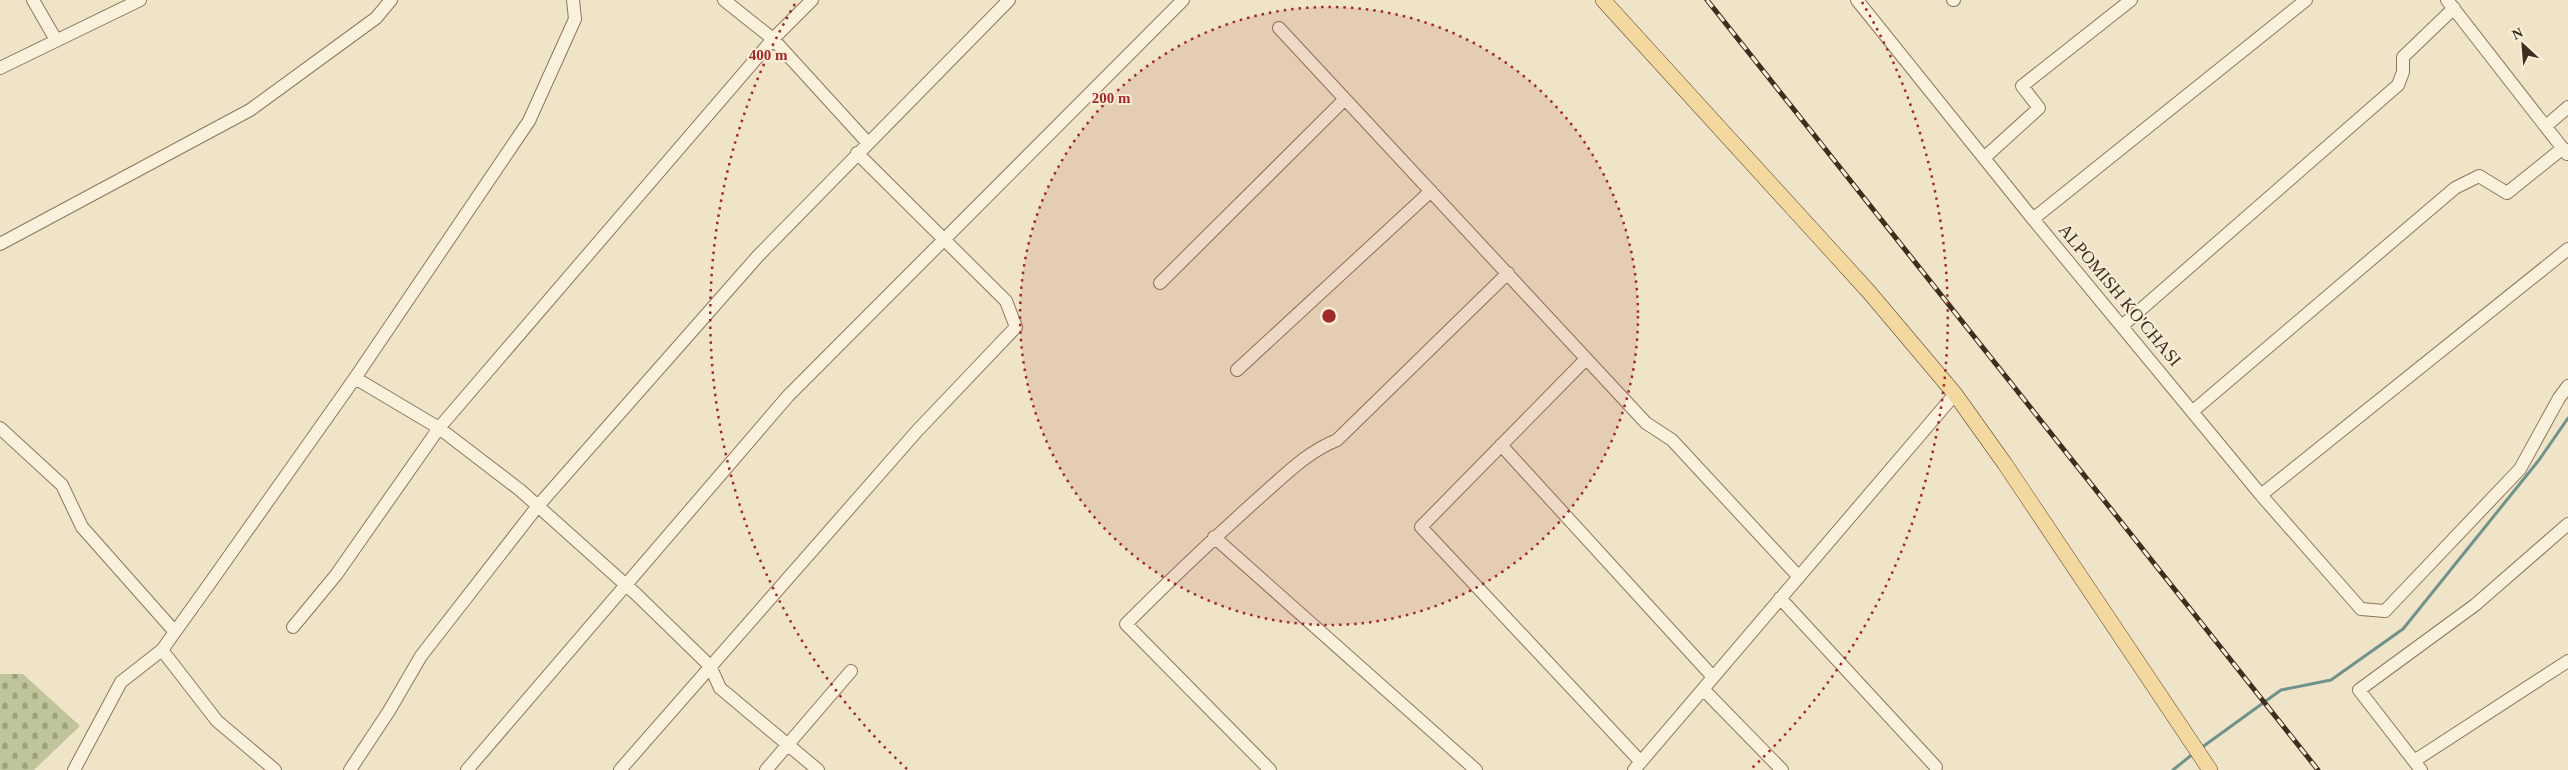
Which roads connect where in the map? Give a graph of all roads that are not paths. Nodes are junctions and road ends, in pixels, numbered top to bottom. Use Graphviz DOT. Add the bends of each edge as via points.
graph roads {
  1 [pos="33,0"];
  2 [pos="140,0"];
  3 [pos="391,0"];
  4 [pos="573,0"];
  5 [pos="724,0"];
  6 [pos="812,0"];
  7 [pos="1009,0"];
  8 [pos="1183,0"];
  9 [pos="1603,0"];
  10 [pos="2131,0"];
  11 [pos="2306,0"];
  12 [pos="1858,1"];
  13 [pos="2451,3"];
  14 [pos="1279,28"];
  15 [pos="773,39"];
  16 [pos="56,40"];
  17 [pos="0,68"];
  18 [pos="1345,99"];
  19 [pos="2568,107"];
  20 [pos="2546,126"];
  21 [pos="867,142"];
  22 [pos="2566,152"];
  23 [pos="857,153"];
  24 [pos="1984,158"];
  25 [pos="1431,191"];
  26 [pos="2033,219"];
  27 [pos="2,239"];
  28 [pos="944,240"];
  29 [pos="2568,249"];
  30 [pos="1508,273"];
  31 [pos="1160,283"];
  32 [pos="2122,325"];
  33 [pos="1586,359"];
  34 [pos="1238,370"];
  35 [pos="355,378"];
  36 [pos="2568,386"];
  37 [pos="1955,394"];
  38 [pos="2193,411"];
  39 [pos="0,428"];
  40 [pos="439,428"];
  41 [pos="1501,445"];
  42 [pos="2261,495"];
  43 [pos="537,506"];
  44 [pos="2568,524"];
  45 [pos="1214,538"];
  46 [pos="1799,577"];
  47 [pos="626,586"];
  48 [pos="1780,598"];
  49 [pos="293,627"];
  50 [pos="175,632"];
  51 [pos="162,650"];
  52 [pos="2568,661"];
  53 [pos="710,666"];
  54 [pos="850,671"];
  55 [pos="1713,677"];
  56 [pos="1703,688"];
  57 [pos="788,745"];
  58 [pos="2418,765"];
  59 [pos="1637,766"];
  60 [pos="1936,767"];
  61 [pos="2208,767"];
  62 [pos="74,770"];
  63 [pos="275,770"];
  64 [pos="350,770"];
  65 [pos="466,770"];
  66 [pos="620,770"];
  67 [pos="766,770"];
  68 [pos="818,770"];
  69 [pos="1270,770"];
  70 [pos="1476,770"];
  71 [pos="1782,770"];
  1 -- 16 [label="street"];
  2 -- 16 [label="street"];
  3 -- 27 [label="street" via="376,18 250,110"];
  4 -- 35 [label="street" via="575,19 529,121"];
  5 -- 15 [label="street"];
  6 -- 15 [label="street"];
  7 -- 21 [label="street"];
  8 -- 28 [label="street"];
  9 -- 37 [label="main road" via="1869,292"];
  10 -- 24 [label="street" via="2022,86 2039,108"];
  11 -- 26 [label="street"];
  12 -- 24 [label="street, ALPOMISH KO'CHASI"];
  13 -- 20 [label="street"];
  13 -- 32 [label="street" via="2403,57 2403,72 2398,85"];
  14 -- 18 [label="street"];
  15 -- 21 [label="street"];
  15 -- 40 [label="street"];
  16 -- 17 [label="street"];
  18 -- 25 [label="street"];
  18 -- 31 [label="street"];
  19 -- 20 [label="street"];
  20 -- 22 [label="street"];
  21 -- 23 [label="street"];
  22 -- 38 [label="street" via="2507,193 2479,176 2455,188"];
  23 -- 28 [label="street"];
  23 -- 43 [label="street" via="758,256"];
  24 -- 26 [label="street, ALPOMISH KO'CHASI"];
  25 -- 30 [label="street"];
  25 -- 34 [label="street"];
  26 -- 32 [label="street, ALPOMISH KO'CHASI"];
  28 -- 47 [label="street" via="788,396"];
  28 -- 53 [label="street" via="1006,300 1016,327 917,431"];
  29 -- 42 [label="street"];
  30 -- 33 [label="street"];
  30 -- 45 [label="street" via="1337,440 1317,448"];
  32 -- 38 [label="street, ALPOMISH KO'CHASI"];
  33 -- 41 [label="street"];
  33 -- 46 [label="street" via="1646,423 1672,440"];
  35 -- 40 [label="street"];
  35 -- 50 [label="street"];
  36 -- 42 [label="street, ALPOMISH KO'CHASI" via="2520,469 2385,611 2361,608"];
  37 -- 46 [label="street"];
  37 -- 61 [label="main road"];
  38 -- 42 [label="street, ALPOMISH KO'CHASI"];
  39 -- 50 [label="street" via="62,485 82,528"];
  40 -- 43 [label="street"];
  40 -- 49 [label="street" via="336,575"];
  41 -- 55 [label="street"];
  41 -- 59 [label="street" via="1421,527"];
  43 -- 47 [label="street"];
  43 -- 64 [label="street" via="421,656"];
  44 -- 58 [label="street" via="2475,605 2359,690"];
  45 -- 69 [label="street" via="1126,624"];
  45 -- 70 [label="street"];
  46 -- 48 [label="street"];
  47 -- 53 [label="street"];
  47 -- 65 [label="street"];
  48 -- 55 [label="street"];
  48 -- 60 [label="street"];
  50 -- 51 [label="street"];
  51 -- 62 [label="street" via="121,682"];
  51 -- 63 [label="street" via="217,721"];
  52 -- 58 [label="street"];
  53 -- 57 [label="street" via="720,688"];
  53 -- 66 [label="street"];
  54 -- 57 [label="street"];
  55 -- 56 [label="street"];
  56 -- 59 [label="street"];
  56 -- 71 [label="street"];
  57 -- 67 [label="street"];
  57 -- 68 [label="street"];
}
